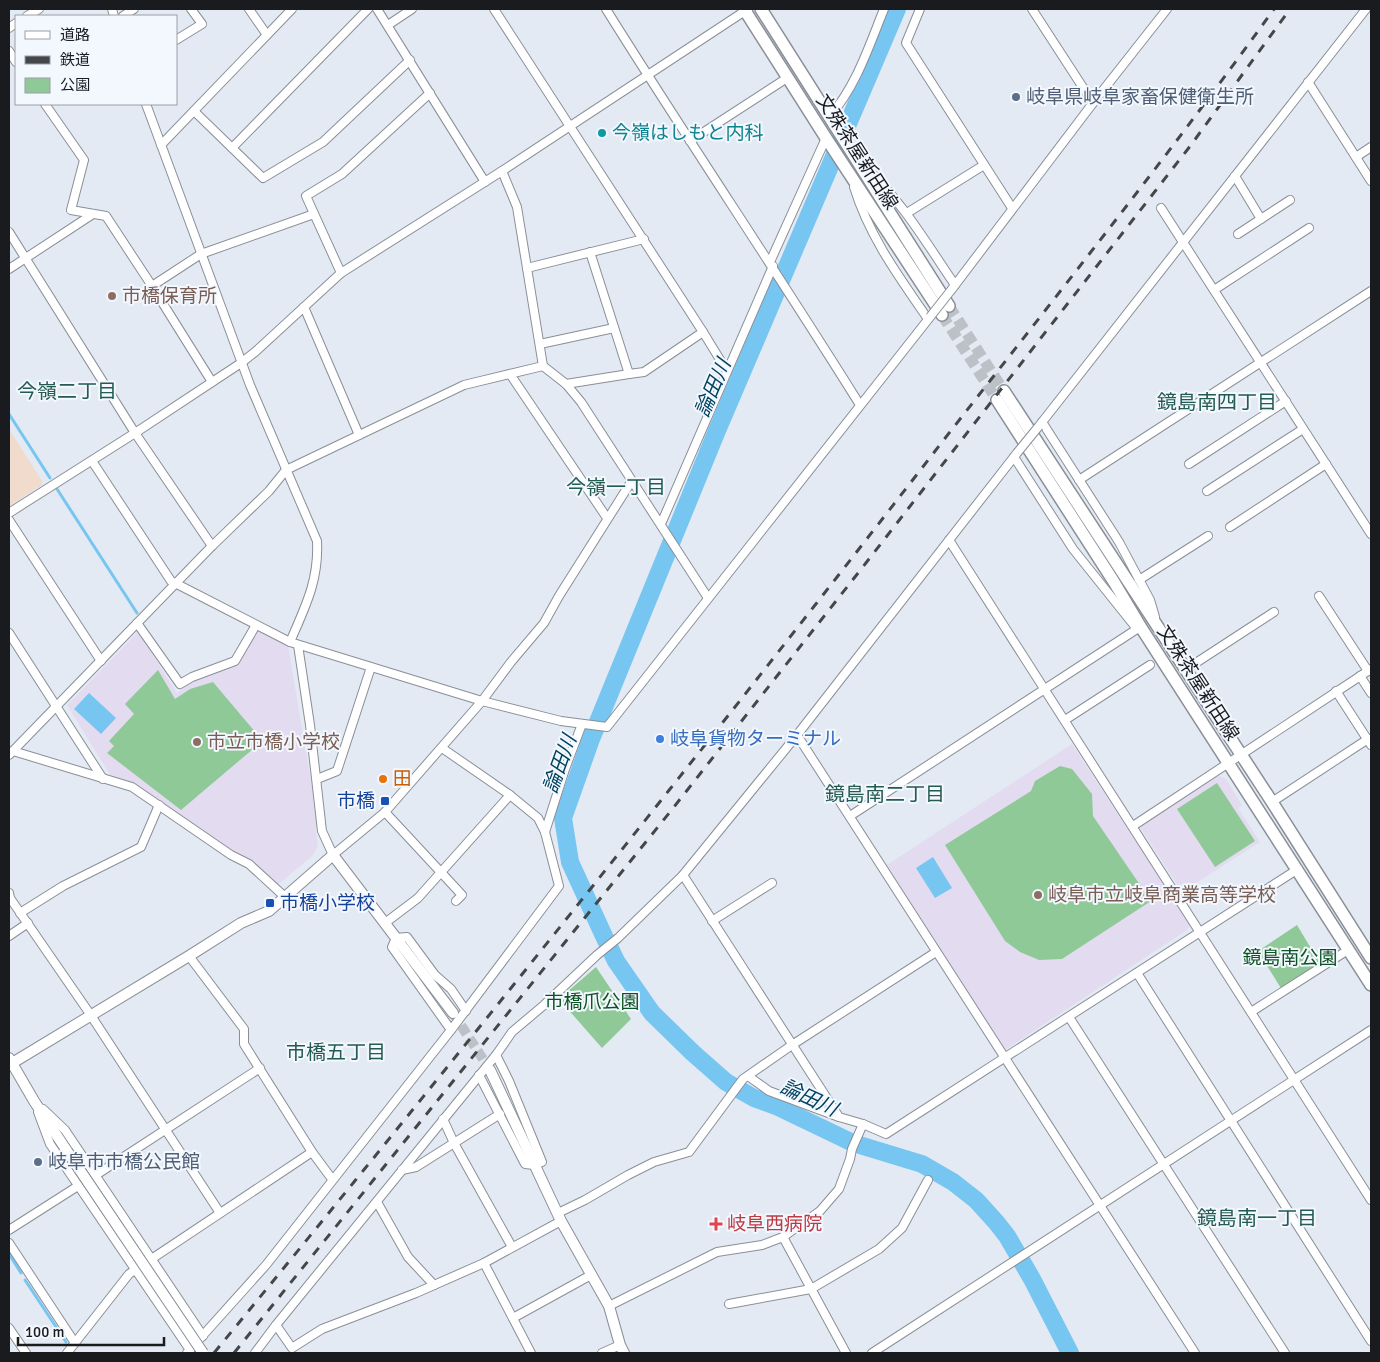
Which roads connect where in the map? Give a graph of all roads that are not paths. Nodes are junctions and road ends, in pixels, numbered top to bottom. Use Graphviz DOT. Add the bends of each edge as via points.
graph roads {
  1 [pos="191,9"];
  2 [pos="249,9"];
  3 [pos="292,9"];
  4 [pos="368,9"];
  5 [pos="377,9"];
  6 [pos="412,9"];
  7 [pos="494,9"];
  8 [pos="606,9"];
  9 [pos="746,9"];
  10 [pos="761,9"];
  11 [pos="884,9"];
  12 [pos="920,9"];
  13 [pos="1032,9"];
  14 [pos="1167,9"];
  15 [pos="1366,9"];
  16 [pos="388,25"];
  17 [pos="266,35"];
  18 [pos="178,39"];
  19 [pos="410,60"];
  20 [pos="648,75"];
  21 [pos="788,78"];
  22 [pos="1308,82"];
  23 [pos="430,93"];
  24 [pos="1093,103"];
  25 [pos="46,105"];
  26 [pos="146,105"];
  27 [pos="194,111"];
  28 [pos="832,121"];
  29 [pos="570,126"];
  30 [pos="827,139"];
  31 [pos="690,141"];
  32 [pos="161,145"];
  33 [pos="1371,147"];
  34 [pos="232,148"];
  35 [pos="854,156"];
  36 [pos="1356,157"];
  37 [pos="984,165"];
  38 [pos="847,168"];
  39 [pos="502,171"];
  40 [pos="1235,176"];
  41 [pos="485,182"];
  42 [pos="1371,182"];
  43 [pos="1290,200"];
  44 [pos="1012,208"];
  45 [pos="1161,208"];
  46 [pos="907,213"];
  47 [pos="93,214"];
  48 [pos="314,214"];
  49 [pos="1261,219"];
  50 [pos="1309,228"];
  51 [pos="9,232"];
  52 [pos="1238,234"];
  53 [pos="644,239"];
  54 [pos="1184,242"];
  55 [pos="590,252"];
  56 [pos="201,254"];
  57 [pos="26,258"];
  58 [pos="771,264"];
  59 [pos="527,268"];
  60 [pos="9,269"];
  61 [pos="342,273"];
  62 [pos="152,286"];
  63 [pos="954,287"];
  64 [pos="1214,290"];
  65 [pos="1371,290"];
  66 [pos="304,307"];
  67 [pos="929,318"];
  68 [pos="614,328"];
  69 [pos="703,332"];
  70 [pos="540,344"];
  71 [pos="1261,362"];
  72 [pos="241,363"];
  73 [pos="543,366"];
  74 [pos="728,371"];
  75 [pos="510,374"];
  76 [pos="629,374"];
  77 [pos="212,382"];
  78 [pos="566,384"];
  79 [pos="1286,401"];
  80 [pos="860,404"];
  81 [pos="1041,424"];
  82 [pos="1303,428"];
  83 [pos="135,433"];
  84 [pos="360,435"];
  85 [pos="1016,455"];
  86 [pos="92,461"];
  87 [pos="1189,464"];
  88 [pos="1326,464"];
  89 [pos="286,470"];
  90 [pos="1079,480"];
  91 [pos="631,482"];
  92 [pos="1207,491"];
  93 [pos="9,513"];
  94 [pos="607,518"];
  95 [pos="9,520"];
  96 [pos="1230,526"];
  97 [pos="662,527"];
  98 [pos="1371,534"];
  99 [pos="1208,536"];
  100 [pos="949,540"];
  101 [pos="212,546"];
  102 [pos="1139,580"];
  103 [pos="176,584"];
  104 [pos="1319,596"];
  105 [pos="708,598"];
  106 [pos="1274,612"];
  107 [pos="137,623"];
  108 [pos="256,625"];
  109 [pos="1139,629"];
  110 [pos="1159,629"];
  111 [pos="9,634"];
  112 [pos="290,642"];
  113 [pos="298,645"];
  114 [pos="101,661"];
  115 [pos="1150,665"];
  116 [pos="371,667"];
  117 [pos="1185,670"];
  118 [pos="1370,670"];
  119 [pos="1360,676"];
  120 [pos="1045,689"];
  121 [pos="1336,691"];
  122 [pos="1371,693"];
  123 [pos="482,701"];
  124 [pos="56,706"];
  125 [pos="1065,720"];
  126 [pos="582,724"];
  127 [pos="797,735"];
  128 [pos="1369,742"];
  129 [pos="442,748"];
  130 [pos="11,753"];
  131 [pos="1240,754"];
  132 [pos="1229,762"];
  133 [pos="103,779"];
  134 [pos="317,779"];
  135 [pos="510,795"];
  136 [pos="1272,802"];
  137 [pos="159,805"];
  138 [pos="385,812"];
  139 [pos="850,816"];
  140 [pos="1133,826"];
  141 [pos="545,832"];
  142 [pos="333,855"];
  143 [pos="1298,869"];
  144 [pos="441,873"];
  145 [pos="683,875"];
  146 [pos="772,883"];
  147 [pos="9,893"];
  148 [pos="285,897"];
  149 [pos="456,901"];
  150 [pos="20,913"];
  151 [pos="712,921"];
  152 [pos="28,923"];
  153 [pos="385,923"];
  154 [pos="1201,932"];
  155 [pos="9,936"];
  156 [pos="396,938"];
  157 [pos="1348,950"];
  158 [pos="936,952"];
  159 [pos="189,956"];
  160 [pos="1371,958"];
  161 [pos="1137,974"];
  162 [pos="1371,985"];
  163 [pos="466,1011"];
  164 [pos="1251,1012"];
  165 [pos="453,1013"];
  166 [pos="90,1014"];
  167 [pos="1069,1017"];
  168 [pos="451,1030"];
  169 [pos="1371,1030"];
  170 [pos="792,1045"];
  171 [pos="496,1055"];
  172 [pos="1005,1059"];
  173 [pos="10,1061"];
  174 [pos="260,1068"];
  175 [pos="490,1070"];
  176 [pos="479,1075"];
  177 [pos="746,1078"];
  178 [pos="1294,1079"];
  179 [pos="34,1101"];
  180 [pos="500,1114"];
  181 [pos="838,1117"];
  182 [pos="444,1119"];
  183 [pos="1230,1120"];
  184 [pos="862,1127"];
  185 [pos="165,1130"];
  186 [pos="454,1143"];
  187 [pos="312,1152"];
  188 [pos="1164,1164"];
  189 [pos="534,1165"];
  190 [pos="402,1170"];
  191 [pos="96,1174"];
  192 [pos="332,1179"];
  193 [pos="928,1180"];
  194 [pos="78,1186"];
  195 [pos="1371,1200"];
  196 [pos="376,1202"];
  197 [pos="1100,1205"];
  198 [pos="220,1213"];
  199 [pos="560,1217"];
  200 [pos="9,1230"];
  201 [pos="783,1237"];
  202 [pos="9,1243"];
  203 [pos="512,1247"];
  204 [pos="151,1258"];
  205 [pos="484,1263"];
  206 [pos="135,1270"];
  207 [pos="591,1275"];
  208 [pos="434,1285"];
  209 [pos="811,1289"];
  210 [pos="728,1304"];
  211 [pos="609,1306"];
  212 [pos="513,1318"];
  213 [pos="276,1325"];
  214 [pos="9,1328"];
  215 [pos="203,1336"];
  216 [pos="1371,1341"];
  217 [pos="74,1343"];
  218 [pos="622,1349"];
  219 [pos="294,1350"];
  220 [pos="189,1351"];
  221 [pos="26,1353"];
  222 [pos="67,1353"];
  223 [pos="202,1353"];
  224 [pos="255,1353"];
  225 [pos="531,1353"];
  226 [pos="602,1353"];
  227 [pos="846,1353"];
  228 [pos="872,1353"];
  229 [pos="1194,1353"];
  230 [pos="1286,1353"];
  1 -- 18 [label="street" via="202,24"];
  2 -- 17 [label="street"];
  3 -- 17 [label="street"];
  4 -- 34 [label="street"];
  5 -- 16 [label="street"];
  6 -- 16 [label="street"];
  7 -- 29 [label="street"];
  8 -- 20 [label="street"];
  9 -- 20 [label="street"];
  9 -- 21 [label="main road, 文殊茶屋新田線"];
  10 -- 28 [label="main road, 文殊茶屋新田線"];
  11 -- 28 [label="street"];
  12 -- 37 [label="street" via="906,43"];
  13 -- 24 [label="street"];
  14 -- 24 [label="street"];
  15 -- 22 [label="street"];
  16 -- 19 [label="street"];
  17 -- 27 [label="street"];
  19 -- 23 [label="street"];
  19 -- 34 [label="street" via="323,142 263,178"];
  20 -- 29 [label="street"];
  20 -- 31 [label="street"];
  21 -- 30 [label="main road, 文殊茶屋新田線"];
  21 -- 31 [label="street"];
  22 -- 36 [label="street"];
  22 -- 40 [label="street"];
  23 -- 41 [label="street"];
  23 -- 48 [label="street" via="342,174 306,196"];
  24 -- 44 [label="street"];
  25 -- 47 [label="street" via="84,160 71,210"];
  26 -- 32 [label="street"];
  27 -- 32 [label="street"];
  27 -- 34 [label="street"];
  28 -- 35 [label="main road, 文殊茶屋新田線"];
  29 -- 39 [label="street"];
  29 -- 53 [label="street"];
  30 -- 38 [label="main road, 文殊茶屋新田線"];
  30 -- 58 [label="street"];
  31 -- 58 [label="street"];
  32 -- 56 [label="street"];
  33 -- 36 [label="street"];
  35 -- 38 [label="main road, 文殊茶屋新田線" via="946,310"];
  35 -- 46 [label="street"];
  36 -- 42 [label="street"];
  37 -- 44 [label="street"];
  37 -- 46 [label="street"];
  38 -- 67 [label="street" via="859,203 883,253"];
  39 -- 41 [label="street"];
  39 -- 59 [label="street" via="517,207"];
  40 -- 49 [label="street"];
  40 -- 54 [label="street"];
  41 -- 61 [label="street"];
  43 -- 49 [label="street"];
  44 -- 63 [label="street"];
  45 -- 54 [label="street"];
  46 -- 63 [label="street"];
  47 -- 57 [label="street"];
  47 -- 62 [label="street" via="106,216"];
  48 -- 56 [label="street"];
  48 -- 61 [label="street"];
  49 -- 52 [label="street"];
  50 -- 64 [label="street"];
  51 -- 57 [label="street"];
  53 -- 55 [label="street"];
  53 -- 69 [label="street"];
  54 -- 64 [label="street"];
  54 -- 81 [label="street"];
  55 -- 59 [label="street"];
  55 -- 68 [label="street"];
  56 -- 62 [label="street"];
  56 -- 72 [label="street"];
  57 -- 60 [label="street"];
  57 -- 83 [label="street"];
  58 -- 74 [label="street"];
  58 -- 80 [label="street"];
  59 -- 70 [label="street"];
  61 -- 66 [label="street"];
  62 -- 77 [label="street"];
  63 -- 67 [label="street, bridge"];
  64 -- 71 [label="street"];
  65 -- 71 [label="street"];
  66 -- 72 [label="street"];
  66 -- 84 [label="street"];
  67 -- 80 [label="street"];
  68 -- 70 [label="street"];
  68 -- 76 [label="street"];
  69 -- 74 [label="street"];
  69 -- 76 [label="street" via="644,372"];
  70 -- 73 [label="street"];
  71 -- 79 [label="street"];
  71 -- 90 [label="street"];
  72 -- 77 [label="street"];
  72 -- 89 [label="street"];
  73 -- 75 [label="street"];
  73 -- 78 [label="street"];
  74 -- 97 [label="street"];
  75 -- 84 [label="street" via="464,384"];
  75 -- 94 [label="street"];
  76 -- 78 [label="street"];
  77 -- 83 [label="street"];
  78 -- 91 [label="street" via="581,402"];
  79 -- 82 [label="street"];
  79 -- 87 [label="street"];
  80 -- 105 [label="street"];
  81 -- 85 [label="street, bridge"];
  81 -- 90 [label="street"];
  82 -- 88 [label="street"];
  82 -- 92 [label="street"];
  83 -- 86 [label="street"];
  83 -- 101 [label="street"];
  84 -- 89 [label="street"];
  85 -- 100 [label="street"];
  85 -- 109 [label="street" via="1073,549"];
  86 -- 93 [label="street"];
  86 -- 103 [label="street"];
  88 -- 96 [label="street"];
  88 -- 98 [label="street"];
  89 -- 101 [label="street"];
  89 -- 112 [label="street" via="317,541 318,557 311,595"];
  90 -- 102 [label="street"];
  91 -- 94 [label="street"];
  91 -- 97 [label="street"];
  94 -- 123 [label="street" via="544,623"];
  95 -- 114 [label="street"];
  97 -- 105 [label="street"];
  99 -- 102 [label="street"];
  100 -- 120 [label="street"];
  100 -- 127 [label="street"];
  101 -- 103 [label="street"];
  102 -- 110 [label="street" via="1150,600"];
  103 -- 107 [label="street"];
  103 -- 108 [label="street"];
  104 -- 118 [label="street"];
  105 -- 126 [label="street" via="607,727"];
  106 -- 117 [label="street"];
  107 -- 108 [label="street" via="180,684 235,662"];
  107 -- 114 [label="street"];
  108 -- 112 [label="street"];
  109 -- 110 [label="main road, 文殊茶屋新田線" via="1114,582 1000,395"];
  109 -- 120 [label="street"];
  109 -- 132 [label="main road, 文殊茶屋新田線"];
  110 -- 117 [label="main road, 文殊茶屋新田線"];
  111 -- 124 [label="street"];
  112 -- 113 [label="street"];
  113 -- 116 [label="street"];
  113 -- 134 [label="street"];
  114 -- 124 [label="street"];
  115 -- 125 [label="street"];
  116 -- 123 [label="street"];
  116 -- 134 [label="street" via="337,771"];
  117 -- 131 [label="main road, 文殊茶屋新田線"];
  118 -- 119 [label="street"];
  119 -- 121 [label="street"];
  119 -- 122 [label="street"];
  120 -- 125 [label="street"];
  120 -- 139 [label="street"];
  121 -- 128 [label="street"];
  121 -- 131 [label="street"];
  123 -- 126 [label="street"];
  123 -- 129 [label="street"];
  124 -- 130 [label="street"];
  124 -- 133 [label="street"];
  125 -- 140 [label="street"];
  126 -- 141 [label="street"];
  127 -- 139 [label="street"];
  127 -- 145 [label="street"];
  128 -- 136 [label="street"];
  129 -- 135 [label="street"];
  129 -- 138 [label="street"];
  130 -- 133 [label="street"];
  131 -- 132 [label="street"];
  131 -- 136 [label="main road, 文殊茶屋新田線"];
  132 -- 140 [label="street"];
  132 -- 143 [label="main road, 文殊茶屋新田線"];
  133 -- 137 [label="street" via="132,787"];
  134 -- 142 [label="street" via="322,831"];
  135 -- 141 [label="street" via="538,818"];
  135 -- 144 [label="street"];
  136 -- 160 [label="main road, 文殊茶屋新田線"];
  137 -- 148 [label="street" via="249,864"];
  137 -- 150 [label="street" via="142,848 63,886"];
  138 -- 142 [label="street"];
  138 -- 144 [label="street"];
  139 -- 158 [label="street"];
  140 -- 154 [label="street"];
  141 -- 163 [label="street" via="559,886"];
  142 -- 148 [label="street"];
  142 -- 153 [label="street"];
  143 -- 154 [label="street"];
  143 -- 157 [label="main road, 文殊茶屋新田線"];
  144 -- 149 [label="street" via="462,895"];
  144 -- 153 [label="street" via="418,898"];
  145 -- 151 [label="street"];
  145 -- 171 [label="street" via="512,1032"];
  146 -- 151 [label="street"];
  147 -- 150 [label="street"];
  148 -- 159 [label="street" via="269,911 241,923"];
  150 -- 152 [label="street"];
  151 -- 170 [label="street"];
  152 -- 155 [label="street"];
  152 -- 166 [label="street"];
  153 -- 156 [label="street"];
  154 -- 161 [label="street"];
  154 -- 164 [label="street"];
  156 -- 163 [label="street" via="407,937"];
  156 -- 165 [label="street"];
  156 -- 168 [label="street" via="392,947"];
  157 -- 162 [label="main road, 文殊茶屋新田線"];
  157 -- 164 [label="street"];
  158 -- 170 [label="street"];
  158 -- 172 [label="street"];
  159 -- 166 [label="street"];
  159 -- 174 [label="street" via="244,1029 244,1044"];
  161 -- 167 [label="street"];
  161 -- 183 [label="street"];
  163 -- 168 [label="street"];
  164 -- 178 [label="street"];
  166 -- 173 [label="street"];
  166 -- 185 [label="street"];
  167 -- 172 [label="street"];
  167 -- 188 [label="street"];
  168 -- 192 [label="street"];
  169 -- 178 [label="street"];
  170 -- 177 [label="street"];
  170 -- 181 [label="street"];
  171 -- 176 [label="street"];
  171 -- 189 [label="street" via="542,1162"];
  172 -- 184 [label="street" via="886,1134"];
  172 -- 197 [label="street"];
  173 -- 179 [label="street"];
  174 -- 185 [label="street"];
  174 -- 187 [label="street"];
  175 -- 189 [label="street"];
  176 -- 180 [label="street"];
  176 -- 182 [label="street"];
  177 -- 181 [label="street" via="769,1091"];
  177 -- 199 [label="street" via="689,1152 628,1174"];
  178 -- 183 [label="street"];
  178 -- 195 [label="street"];
  179 -- 191 [label="street" via="66,1130"];
  179 -- 194 [label="street" via="50,1144"];
  179 -- 223 [label="street, bridge"];
  180 -- 186 [label="street"];
  180 -- 189 [label="street" via="525,1164"];
  181 -- 184 [label="street"];
  182 -- 186 [label="street"];
  182 -- 190 [label="street"];
  183 -- 188 [label="street"];
  183 -- 216 [label="street"];
  184 -- 201 [label="street" via="838,1189 820,1211"];
  185 -- 191 [label="street"];
  185 -- 198 [label="street"];
  186 -- 190 [label="street" via="416,1166"];
  186 -- 203 [label="street"];
  187 -- 192 [label="street"];
  187 -- 198 [label="street"];
  188 -- 197 [label="street"];
  188 -- 230 [label="street"];
  189 -- 199 [label="street"];
  190 -- 196 [label="street"];
  191 -- 204 [label="street"];
  192 -- 215 [label="street" via="266,1265"];
  193 -- 209 [label="street" via="902,1228 879,1249"];
  194 -- 200 [label="street"];
  194 -- 206 [label="street"];
  196 -- 208 [label="street" via="408,1257"];
  196 -- 213 [label="street"];
  197 -- 228 [label="street"];
  197 -- 229 [label="street"];
  198 -- 204 [label="street"];
  199 -- 203 [label="street"];
  199 -- 207 [label="street"];
  201 -- 209 [label="street"];
  201 -- 211 [label="street" via="762,1245 718,1252"];
  202 -- 217 [label="street"];
  203 -- 205 [label="street"];
  204 -- 206 [label="street"];
  204 -- 215 [label="street"];
  205 -- 208 [label="street"];
  205 -- 212 [label="street"];
  206 -- 217 [label="street"];
  206 -- 220 [label="street"];
  207 -- 211 [label="street"];
  207 -- 212 [label="street"];
  208 -- 219 [label="street" via="322,1329"];
  209 -- 210 [label="street"];
  209 -- 227 [label="street"];
  211 -- 218 [label="street"];
  212 -- 225 [label="street"];
  213 -- 219 [label="street"];
  213 -- 224 [label="street"];
  214 -- 221 [label="street"];
  215 -- 220 [label="street"];
  217 -- 222 [label="street"];
  218 -- 226 [label="street"];
}
